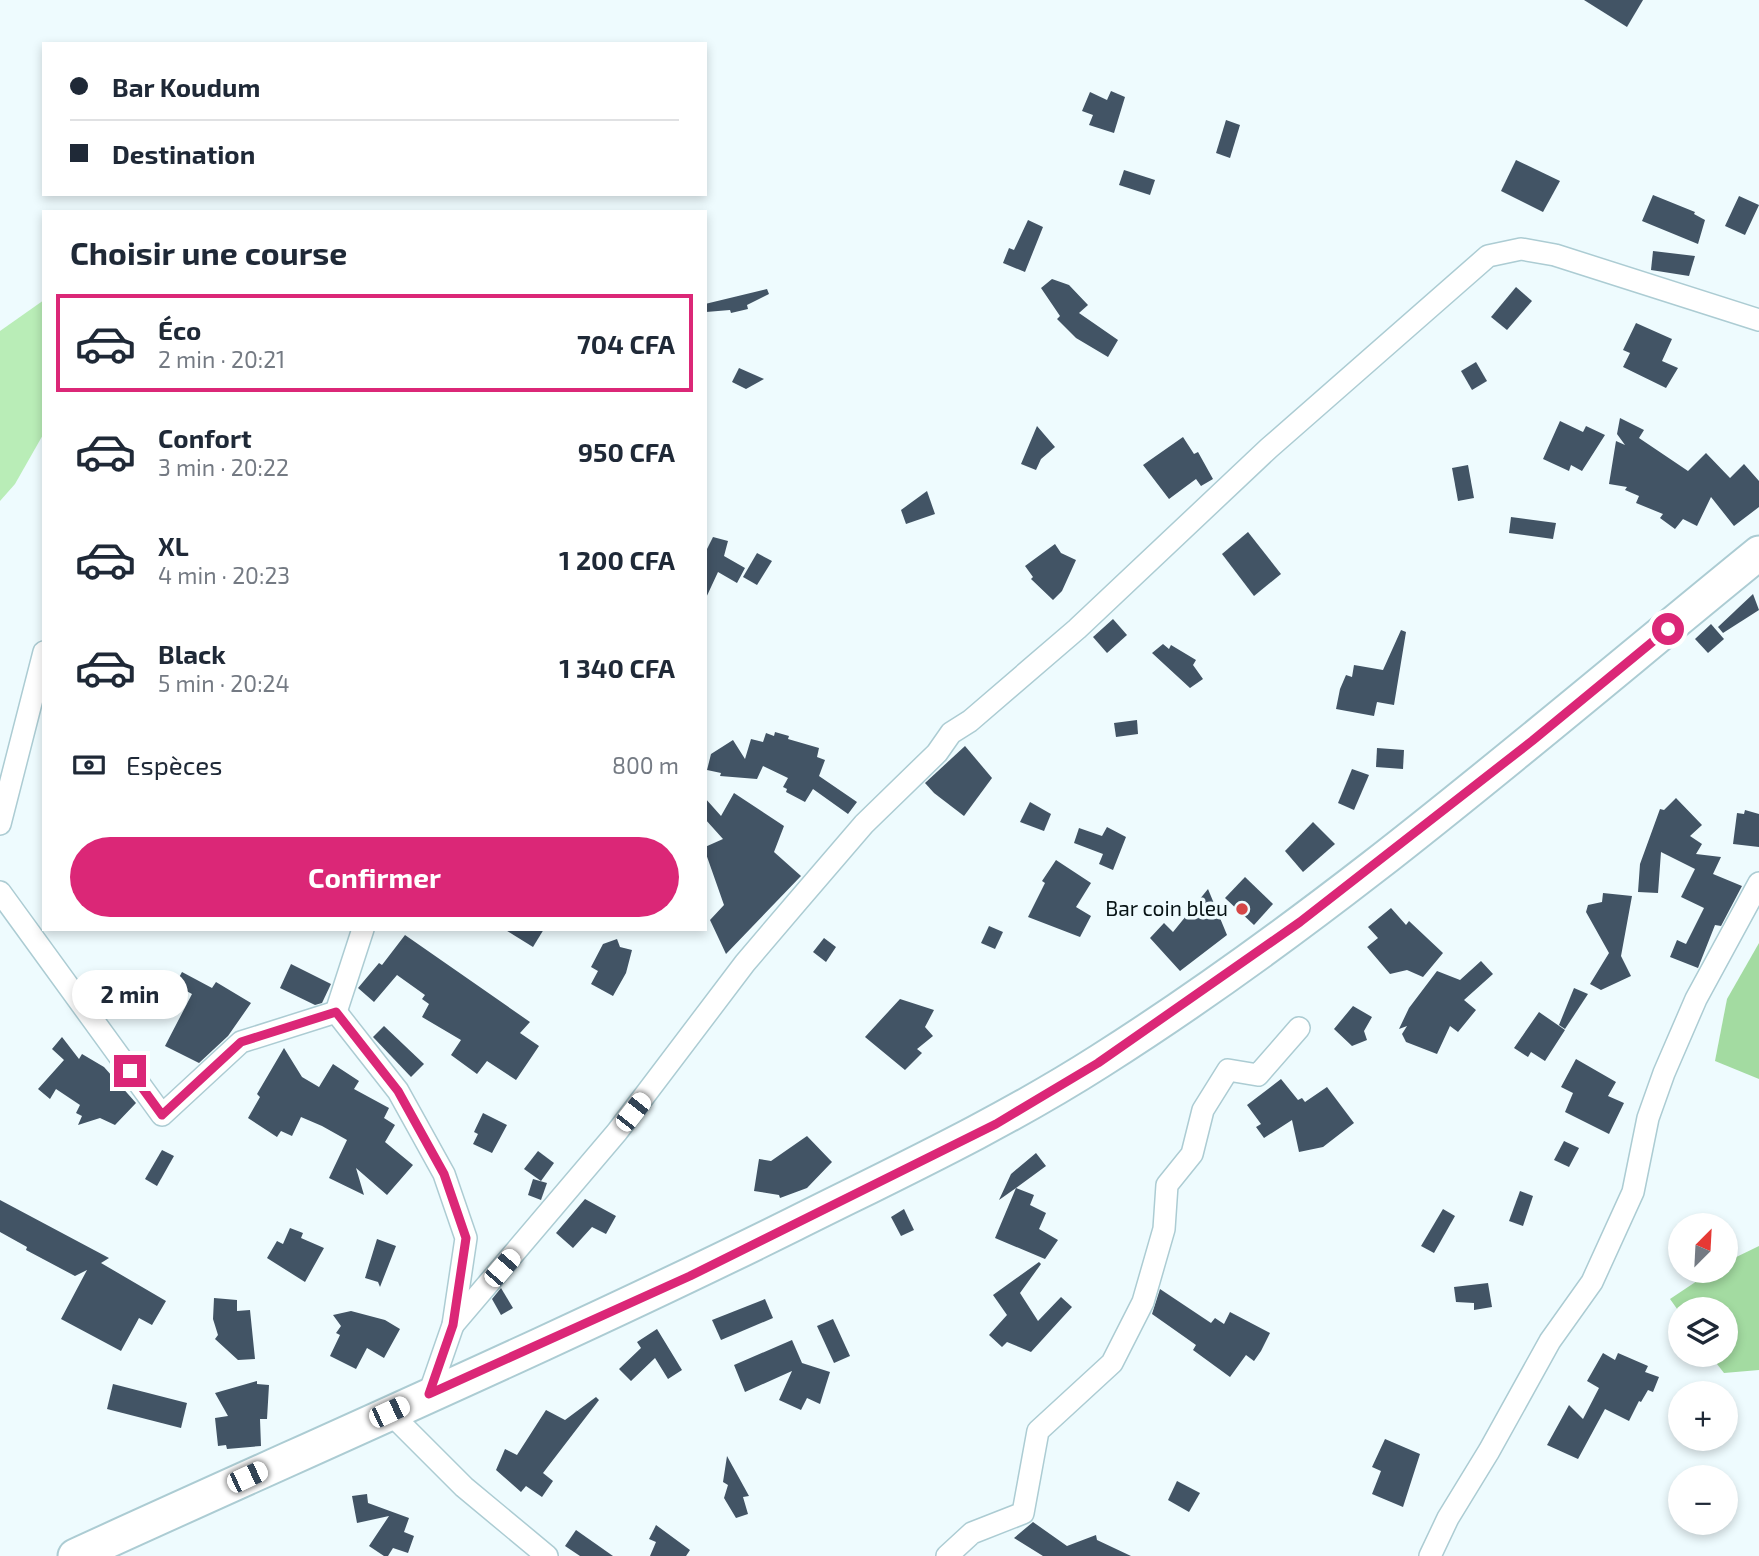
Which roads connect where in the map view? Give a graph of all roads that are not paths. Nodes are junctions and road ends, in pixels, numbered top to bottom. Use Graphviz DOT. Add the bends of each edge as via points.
graph roads {
  1 [pos="1759,320"];
  2 [pos="1759,554"];
  3 [pos="42,660"];
  4 [pos="0,824"];
  5 [pos="1759,883"];
  6 [pos="0,892"];
  7 [pos="362,931"];
  8 [pos="336,1012"];
  9 [pos="1299,1028"];
  10 [pos="453,1325"];
  11 [pos="429,1394"];
  12 [pos="389,1412"];
  13 [pos="75,1556"];
  14 [pos="547,1556"];
  15 [pos="947,1556"];
  16 [pos="1430,1556"];
  1 -- 10 [label="street" via="1555,255 1521,249 1488,256 1269,448 1077,629 951,733 779,922 617,1132"];
  2 -- 11 [label="main road" via="1532,741 1300,922 1098,1063 996,1124 690,1276"];
  3 -- 4 [label="street"];
  5 -- 16 [label="street" via="1696,999 1664,1073 1648,1118 1633,1192 1592,1282 1550,1340"];
  6 -- 8 [label="street" via="162,1115 241,1042"];
  7 -- 8 [label="street"];
  8 -- 10 [label="street" via="398,1091 444,1174 466,1238"];
  9 -- 15 [label="street" via="1258,1075 1228,1070 1203,1110 1192,1154 1167,1185 1164,1228 1143,1302 1112,1363 1038,1431 1023,1513 972,1533"];
  10 -- 11 [label="street"];
  11 -- 12 [label="main road"];
  12 -- 13 [label="main road"];
  12 -- 14 [label="street" via="464,1487"];
}
